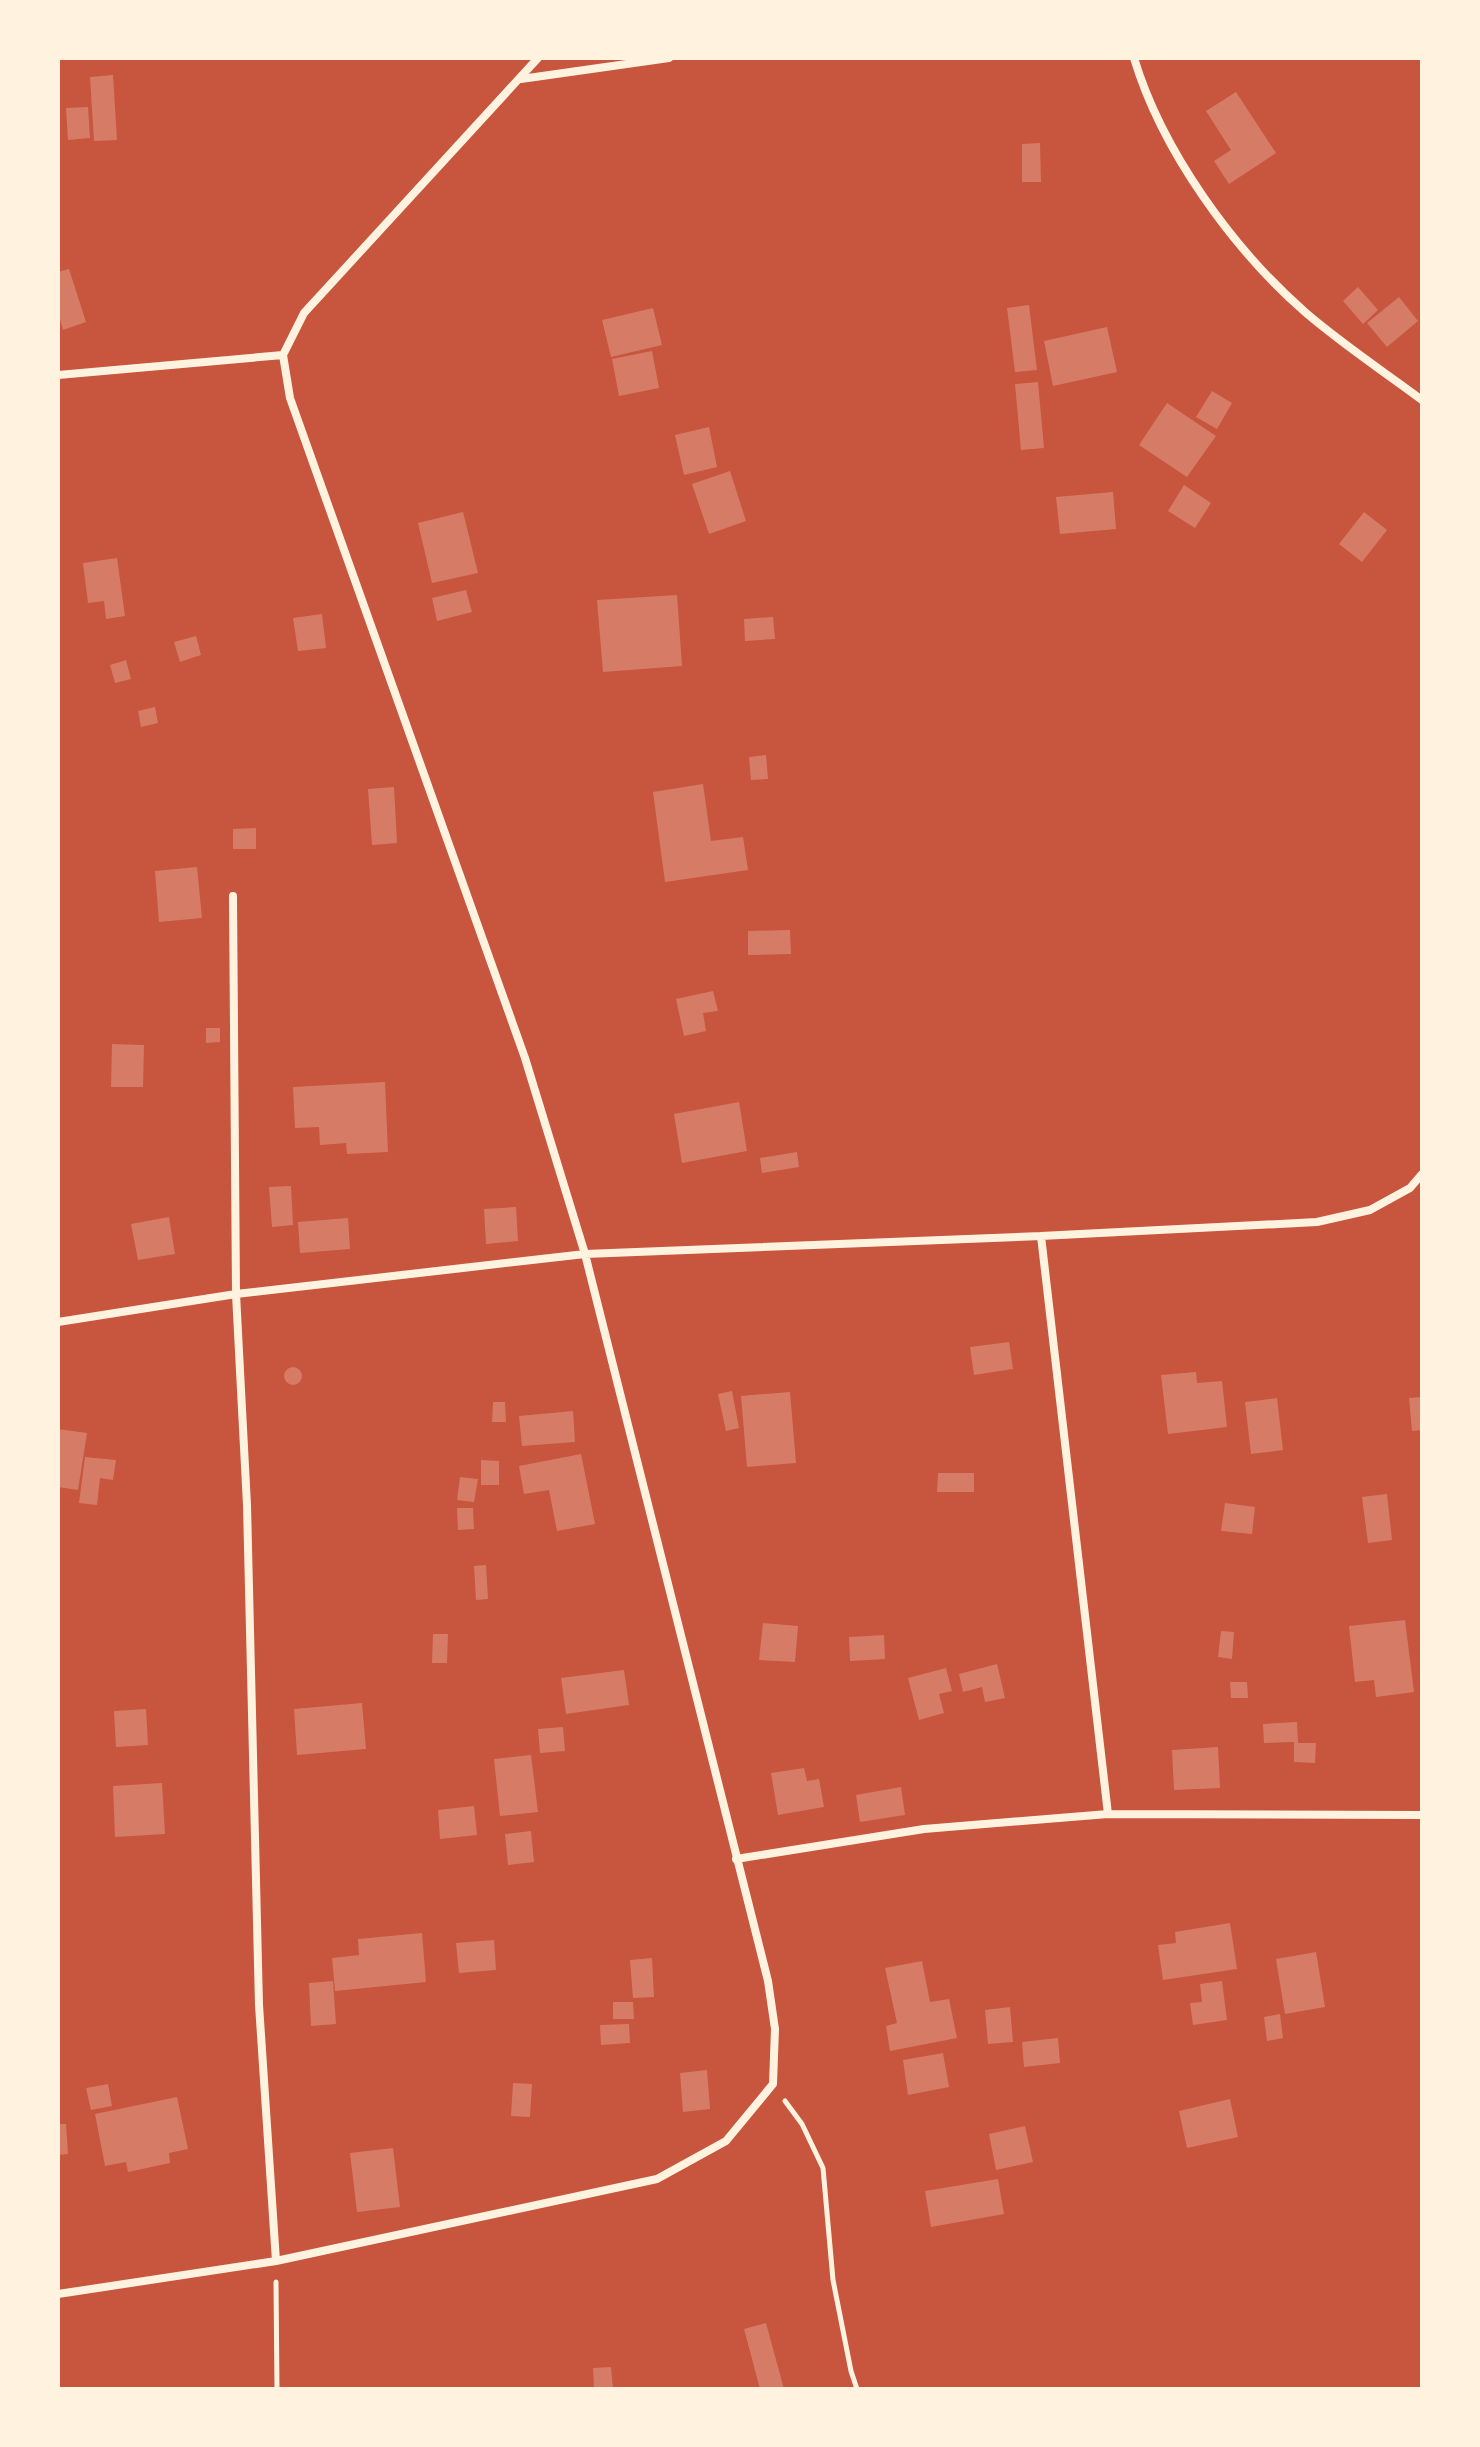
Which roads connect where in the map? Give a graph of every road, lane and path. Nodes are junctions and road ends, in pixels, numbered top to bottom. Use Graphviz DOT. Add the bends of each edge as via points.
graph roads {
  1 [pos="538,58"];
  2 [pos="669,58"];
  3 [pos="1134,58"];
  4 [pos="520,79"];
  5 [pos="283,355"];
  6 [pos="58,375"];
  7 [pos="1422,400"];
  8 [pos="233,896"];
  9 [pos="1422,1174"];
  10 [pos="1041,1236"];
  11 [pos="585,1254"];
  12 [pos="236,1294"];
  13 [pos="58,1322"];
  14 [pos="1108,1814"];
  15 [pos="1422,1815"];
  16 [pos="736,1859"];
  17 [pos="773,2084"];
  18 [pos="276,2261"];
  19 [pos="58,2294"];
  20 [pos="277,2389"];
  21 [pos="857,2389"];
  1 -- 4 [label="street"];
  2 -- 4 [label="street"];
  3 -- 7 [label="street" via="1188,173 1237,243 1305,312"];
  4 -- 5 [label="street" via="304,313"];
  5 -- 6 [label="street"];
  5 -- 11 [label="street" via="290,398 525,1058"];
  8 -- 12 [label="street"];
  9 -- 10 [label="street" via="1410,1188 1370,1210 1317,1222"];
  10 -- 11 [label="street"];
  10 -- 14 [label="street"];
  11 -- 12 [label="street"];
  11 -- 16 [label="street"];
  12 -- 13 [label="street"];
  12 -- 18 [label="street" via="247,1505 259,2005"];
  14 -- 15 [label="street"];
  14 -- 16 [label="street" via="924,1829"];
  16 -- 17 [label="street" via="768,1981 775,2029"];
  17 -- 18 [label="street" via="726,2141 657,2179"];
  17 -- 21 [label="path" via="802,2124 823,2168 833,2280"];
  18 -- 19 [label="street"];
  18 -- 20 [label="path"];
}
